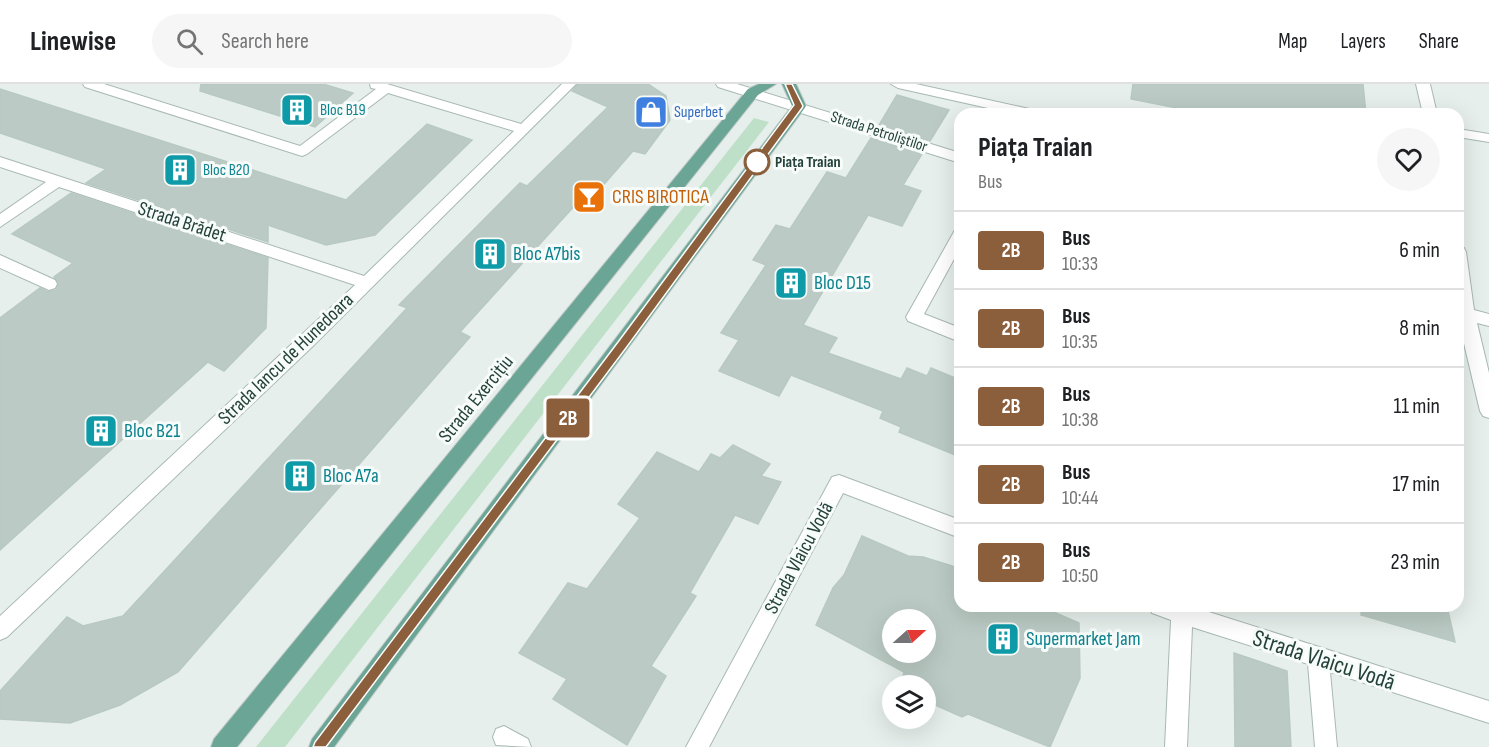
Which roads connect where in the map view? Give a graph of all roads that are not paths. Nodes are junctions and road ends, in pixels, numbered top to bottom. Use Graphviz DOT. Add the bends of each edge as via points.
graph roads {
  1 [pos="90,84"];
  2 [pos="569,84"];
  3 [pos="723,84"];
  4 [pos="789,84"];
  5 [pos="898,84"];
  6 [pos="1423,84"];
  7 [pos="380,86"];
  8 [pos="761,88"];
  9 [pos="799,106"];
  10 [pos="1007,108"];
  11 [pos="1429,108"];
  12 [pos="524,129"];
  13 [pos="1464,134"];
  14 [pos="1489,138"];
  15 [pos="954,156"];
  16 [pos="0,162"];
  17 [pos="57,181"];
  18 [pos="0,222"];
  19 [pos="954,245"];
  20 [pos="0,261"];
  21 [pos="365,282"];
  22 [pos="49,284"];
  23 [pos="1464,313"];
  24 [pos="1464,317"];
  25 [pos="1489,320"];
  26 [pos="954,333"];
  27 [pos="1489,411"];
  28 [pos="954,527"];
  29 [pos="1174,612"];
  30 [pos="1182,615"];
  31 [pos="0,630"];
  32 [pos="1318,658"];
  33 [pos="1489,712"];
  34 [pos="222,747"];
  35 [pos="320,747"];
  36 [pos="697,747"];
  37 [pos="1176,747"];
  38 [pos="1326,747"];
  1 -- 7 [label="street" via="302,151"];
  2 -- 12 [label="street, Strada Iancu de Hunedoara"];
  3 -- 8 [label="street, Strada Petroliștilor"];
  4 -- 9 [label="main road"];
  5 -- 10 [label="street"];
  6 -- 11 [label="street"];
  7 -- 12 [label="street"];
  8 -- 9 [label="street, Strada Petroliștilor"];
  8 -- 34 [label="main road, Strada Exercițiu"];
  9 -- 15 [label="street, Strada Petroliștilor"];
  9 -- 35 [label="main road"];
  12 -- 21 [label="street, Strada Iancu de Hunedoara"];
  13 -- 14 [label="street"];
  16 -- 17 [label="street, Strada Brădet"];
  17 -- 18 [label="street"];
  17 -- 21 [label="street, Strada Brădet"];
  19 -- 26 [label="street" via="914,317"];
  20 -- 22 [label="street"];
  21 -- 31 [label="street, Strada Iancu de Hunedoara"];
  23 -- 25 [label="street"];
  24 -- 27 [label="street"];
  28 -- 36 [label="street, Strada Vlaicu Vodă" via="839,483"];
  29 -- 30 [label="street, Strada Vlaicu Vodă"];
  30 -- 32 [label="street, Strada Vlaicu Vodă"];
  30 -- 37 [label="street"];
  32 -- 33 [label="street, Strada Vlaicu Vodă"];
  32 -- 38 [label="street"];
}
